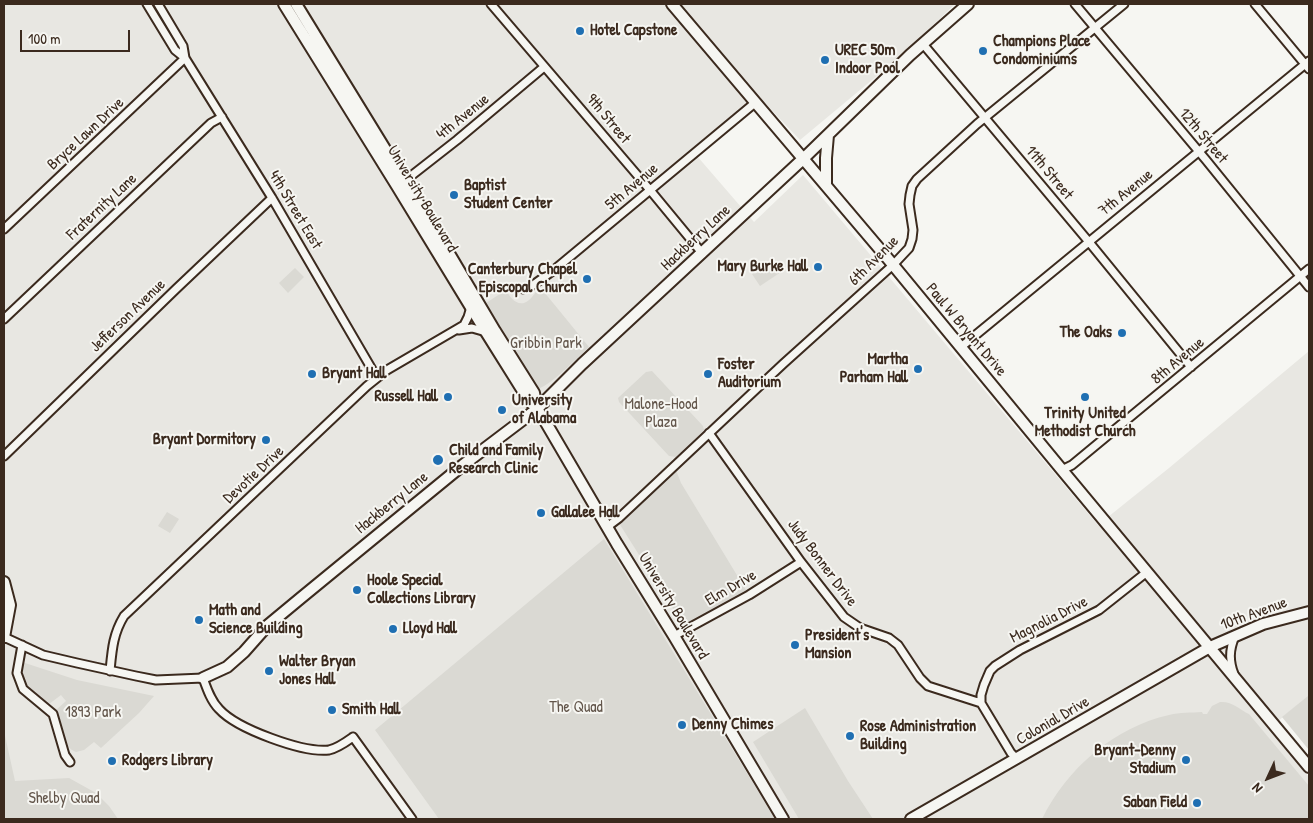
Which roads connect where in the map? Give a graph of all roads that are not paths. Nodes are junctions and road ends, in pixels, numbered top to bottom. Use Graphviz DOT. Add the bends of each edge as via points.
graph roads {
  1 [pos="147,4"];
  2 [pos="158,4"];
  3 [pos="284,4"];
  4 [pos="296,4"];
  5 [pos="491,4"];
  6 [pos="672,4"];
  7 [pos="968,4"];
  8 [pos="1075,4"];
  9 [pos="1124,4"];
  10 [pos="1255,4"];
  11 [pos="1095,28"];
  12 [pos="922,44"];
  13 [pos="186,58"];
  14 [pos="1308,64"];
  15 [pos="544,67"];
  16 [pos="756,102"];
  17 [pos="222,117"];
  18 [pos="985,119"];
  19 [pos="828,135"];
  20 [pos="1198,152"];
  21 [pos="804,158"];
  22 [pos="401,184"];
  23 [pos="826,184"];
  24 [pos="650,190"];
  25 [pos="272,198"];
  26 [pos="4,229"];
  27 [pos="1088,242"];
  28 [pos="702,253"];
  29 [pos="893,265"];
  30 [pos="1309,269"];
  31 [pos="1300,276"];
  32 [pos="1309,287"];
  33 [pos="522,289"];
  34 [pos="471,307"];
  35 [pos="4,319"];
  36 [pos="456,330"];
  37 [pos="486,332"];
  38 [pos="961,347"];
  39 [pos="1191,367"];
  40 [pos="377,378"];
  41 [pos="537,408"];
  42 [pos="709,433"];
  43 [pos="4,456"];
  44 [pos="1062,470"];
  45 [pos="607,527"];
  46 [pos="801,562"];
  47 [pos="1147,572"];
  48 [pos="4,582"];
  49 [pos="8,598"];
  50 [pos="4,608"];
  51 [pos="1309,612"];
  52 [pos="4,636"];
  53 [pos="674,636"];
  54 [pos="1235,636"];
  55 [pos="22,645"];
  56 [pos="1210,647"];
  57 [pos="110,670"];
  58 [pos="1235,677"];
  59 [pos="203,678"];
  60 [pos="981,703"];
  61 [pos="1017,759"];
  62 [pos="70,762"];
  63 [pos="1309,767"];
  64 [pos="412,819"];
  65 [pos="784,819"];
  66 [pos="912,819"];
  1 -- 13 [label="street, 4th Street East" via="175,50"];
  2 -- 13 [label="street, 4th Street East" via="183,46"];
  3 -- 22 [label="main road, University Boulevard"];
  4 -- 22 [label="main road, University Boulevard"];
  5 -- 15 [label="street, 9th Street"];
  6 -- 16 [label="main road, Paul W Bryant Drive"];
  7 -- 12 [label="main road, Hackberry Lane"];
  8 -- 11 [label="street, 12th Street"];
  9 -- 11 [label="street, 6th Avenue"];
  10 -- 14 [label="street"];
  11 -- 18 [label="street, 6th Avenue"];
  11 -- 20 [label="street, 12th Street"];
  12 -- 18 [label="street, 11th Street"];
  12 -- 19 [label="main road, Hackberry Lane"];
  13 -- 17 [label="street, 4th Street East"];
  13 -- 26 [label="street, Bryce Lawn Drive"];
  14 -- 20 [label="street, 7th Avenue"];
  15 -- 22 [label="street, 4th Avenue"];
  15 -- 24 [label="street, 9th Street"];
  16 -- 21 [label="main road, Paul W Bryant Drive"];
  16 -- 24 [label="street, 5th Avenue"];
  17 -- 25 [label="street, 4th Street East"];
  17 -- 35 [label="street, Fraternity Lane" via="211,123"];
  18 -- 27 [label="street, 11th Street"];
  18 -- 29 [label="street, 6th Avenue" via="923,172 912,186 909,204 912,239 909,248"];
  19 -- 21 [label="main road, Hackberry Lane"];
  19 -- 23 [label="main road"];
  20 -- 27 [label="street, 7th Avenue"];
  20 -- 31 [label="street, 12th Street"];
  21 -- 23 [label="main road, Paul W Bryant Drive"];
  21 -- 28 [label="main road, Hackberry Lane"];
  22 -- 34 [label="main road, University Boulevard"];
  22 -- 41 [label="main road, University Boulevard" via="447,250 534,393"];
  23 -- 29 [label="main road, Paul W Bryant Drive"];
  24 -- 28 [label="street, 9th Street"];
  24 -- 33 [label="street, 5th Avenue" via="554,270"];
  25 -- 40 [label="street, 4th Street East"];
  25 -- 43 [label="street, Jefferson Avenue"];
  27 -- 38 [label="street, 7th Avenue"];
  27 -- 39 [label="street, 11th Street"];
  28 -- 41 [label="main road, Hackberry Lane"];
  29 -- 38 [label="main road, Paul W Bryant Drive"];
  29 -- 42 [label="street, 6th Avenue"];
  30 -- 31 [label="street, 8th Avenue"];
  31 -- 32 [label="street, 12th Street"];
  31 -- 39 [label="street, 8th Avenue"];
  34 -- 36 [label="street, Devotie Drive" via="464,325"];
  34 -- 37 [label="main road, University Boulevard"];
  36 -- 37 [label="street" via="472,328"];
  36 -- 40 [label="street, Devotie Drive"];
  37 -- 41 [label="main road, University Boulevard"];
  38 -- 44 [label="main road, Paul W Bryant Drive"];
  39 -- 44 [label="street, 8th Avenue"];
  40 -- 57 [label="street, Devotie Drive" via="124,616 114,636"];
  41 -- 45 [label="main road, University Boulevard"];
  41 -- 59 [label="main road, Hackberry Lane" via="267,626 227,667"];
  42 -- 45 [label="street, 6th Avenue"];
  42 -- 46 [label="street, Judy Bonner Drive"];
  44 -- 47 [label="main road, Paul W Bryant Drive"];
  45 -- 53 [label="main road, University Boulevard"];
  46 -- 53 [label="street, Elm Drive"];
  46 -- 60 [label="street, Judy Bonner Drive" via="844,617 898,645 928,686"];
  47 -- 56 [label="main road, Paul W Bryant Drive"];
  47 -- 60 [label="street, Magnolia Drive" via="1099,610 995,666 984,685"];
  48 -- 49 [label="main road"];
  49 -- 50 [label="main road"];
  49 -- 52 [label="main road" via="10,606"];
  51 -- 54 [label="main road, 10th Avenue" via="1263,624"];
  52 -- 55 [label="street, Hackberry Lane"];
  53 -- 65 [label="main road, University Boulevard"];
  54 -- 56 [label="main road, 10th Avenue"];
  54 -- 58 [label="street, Paul W Bryant Drive" via="1230,664"];
  55 -- 57 [label="street, Hackberry Lane" via="43,655"];
  55 -- 62 [label="street" via="17,673 23,689 54,714 65,755"];
  56 -- 58 [label="main road, Paul W Bryant Drive"];
  56 -- 61 [label="main road, Colonial Drive"];
  57 -- 59 [label="street, Hackberry Lane" via="156,680"];
  58 -- 63 [label="main road, Paul W Bryant Drive"];
  59 -- 64 [label="street" via="220,710 255,732 311,749 329,750 353,737"];
  60 -- 61 [label="street"];
  61 -- 66 [label="main road, Colonial Drive"];
}
